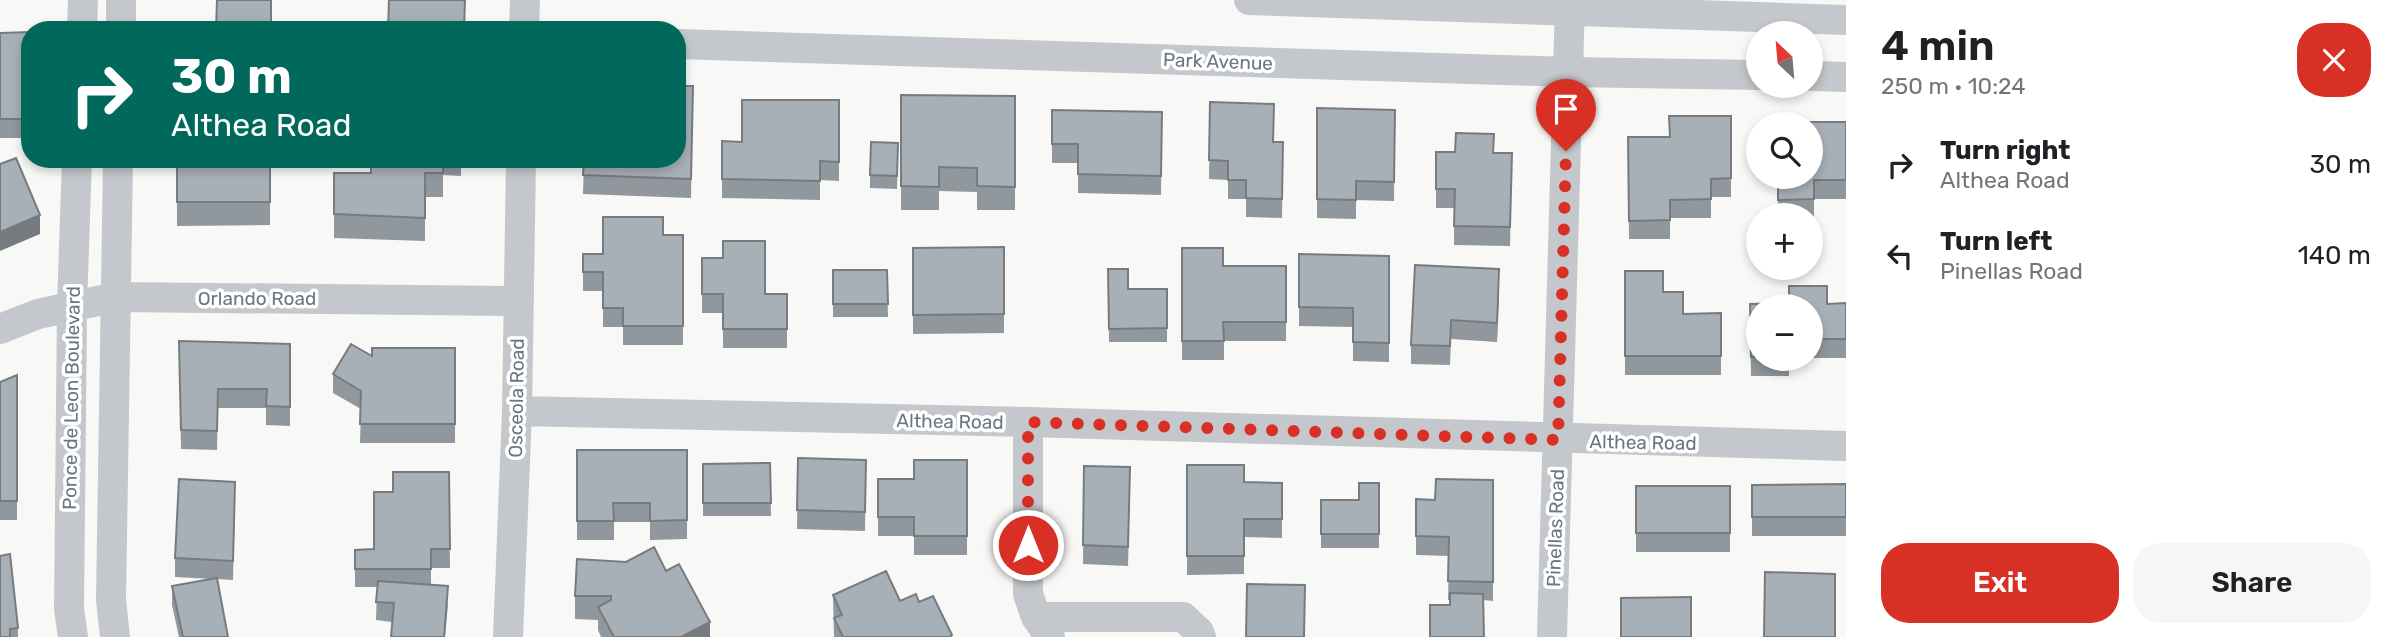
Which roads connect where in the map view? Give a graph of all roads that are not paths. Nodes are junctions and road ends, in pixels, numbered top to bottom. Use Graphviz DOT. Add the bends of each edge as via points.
graph roads {
  1 [pos="83,0"];
  2 [pos="121,0"];
  3 [pos="525,0"];
  4 [pos="1249,0"];
  5 [pos="1569,5"];
  6 [pos="1846,20"];
  7 [pos="82,21"];
  8 [pos="121,21"];
  9 [pos="524,21"];
  10 [pos="686,44"];
  11 [pos="1568,72"];
  12 [pos="1746,75"];
  13 [pos="1824,76"];
  14 [pos="1846,77"];
  15 [pos="77,168"];
  16 [pos="118,168"];
  17 [pos="521,168"];
  18 [pos="116,296"];
  19 [pos="518,301"];
  20 [pos="72,306"];
  21 [pos="0,329"];
  22 [pos="517,411"];
  23 [pos="1028,422"];
  24 [pos="1558,440"];
  25 [pos="1846,446"];
  26 [pos="1043,627"];
  27 [pos="72,637"];
  28 [pos="115,637"];
  29 [pos="508,637"];
  30 [pos="1200,637"];
  31 [pos="1552,637"];
  1 -- 7 [label="street"];
  2 -- 8 [label="street"];
  3 -- 9 [label="street"];
  4 -- 5 [label="street"];
  5 -- 6 [label="street"];
  5 -- 11 [label="street, Pinellas Road"];
  10 -- 11 [label="street, Park Avenue"];
  11 -- 12 [label="street, Park Avenue"];
  11 -- 24 [label="street, Pinellas Road"];
  13 -- 14 [label="street"];
  15 -- 20 [label="street, Ponce de Leon Boulevard"];
  16 -- 18 [label="street"];
  17 -- 19 [label="street, Osceola Road"];
  18 -- 19 [label="street, Orlando Road"];
  18 -- 20 [label="street, Orlando Road"];
  18 -- 28 [label="street" via="111,600"];
  19 -- 22 [label="street, Osceola Road"];
  20 -- 21 [label="street, Orlando Road"];
  20 -- 27 [label="street, Ponce de Leon Boulevard" via="68,609"];
  22 -- 23 [label="street, Althea Road"];
  22 -- 29 [label="street, Osceola Road"];
  23 -- 24 [label="street, Althea Road"];
  23 -- 26 [label="street" via="1028,594"];
  24 -- 25 [label="street, Althea Road"];
  24 -- 31 [label="street, Pinellas Road"];
  26 -- 30 [label="street" via="1183,617"];
}
